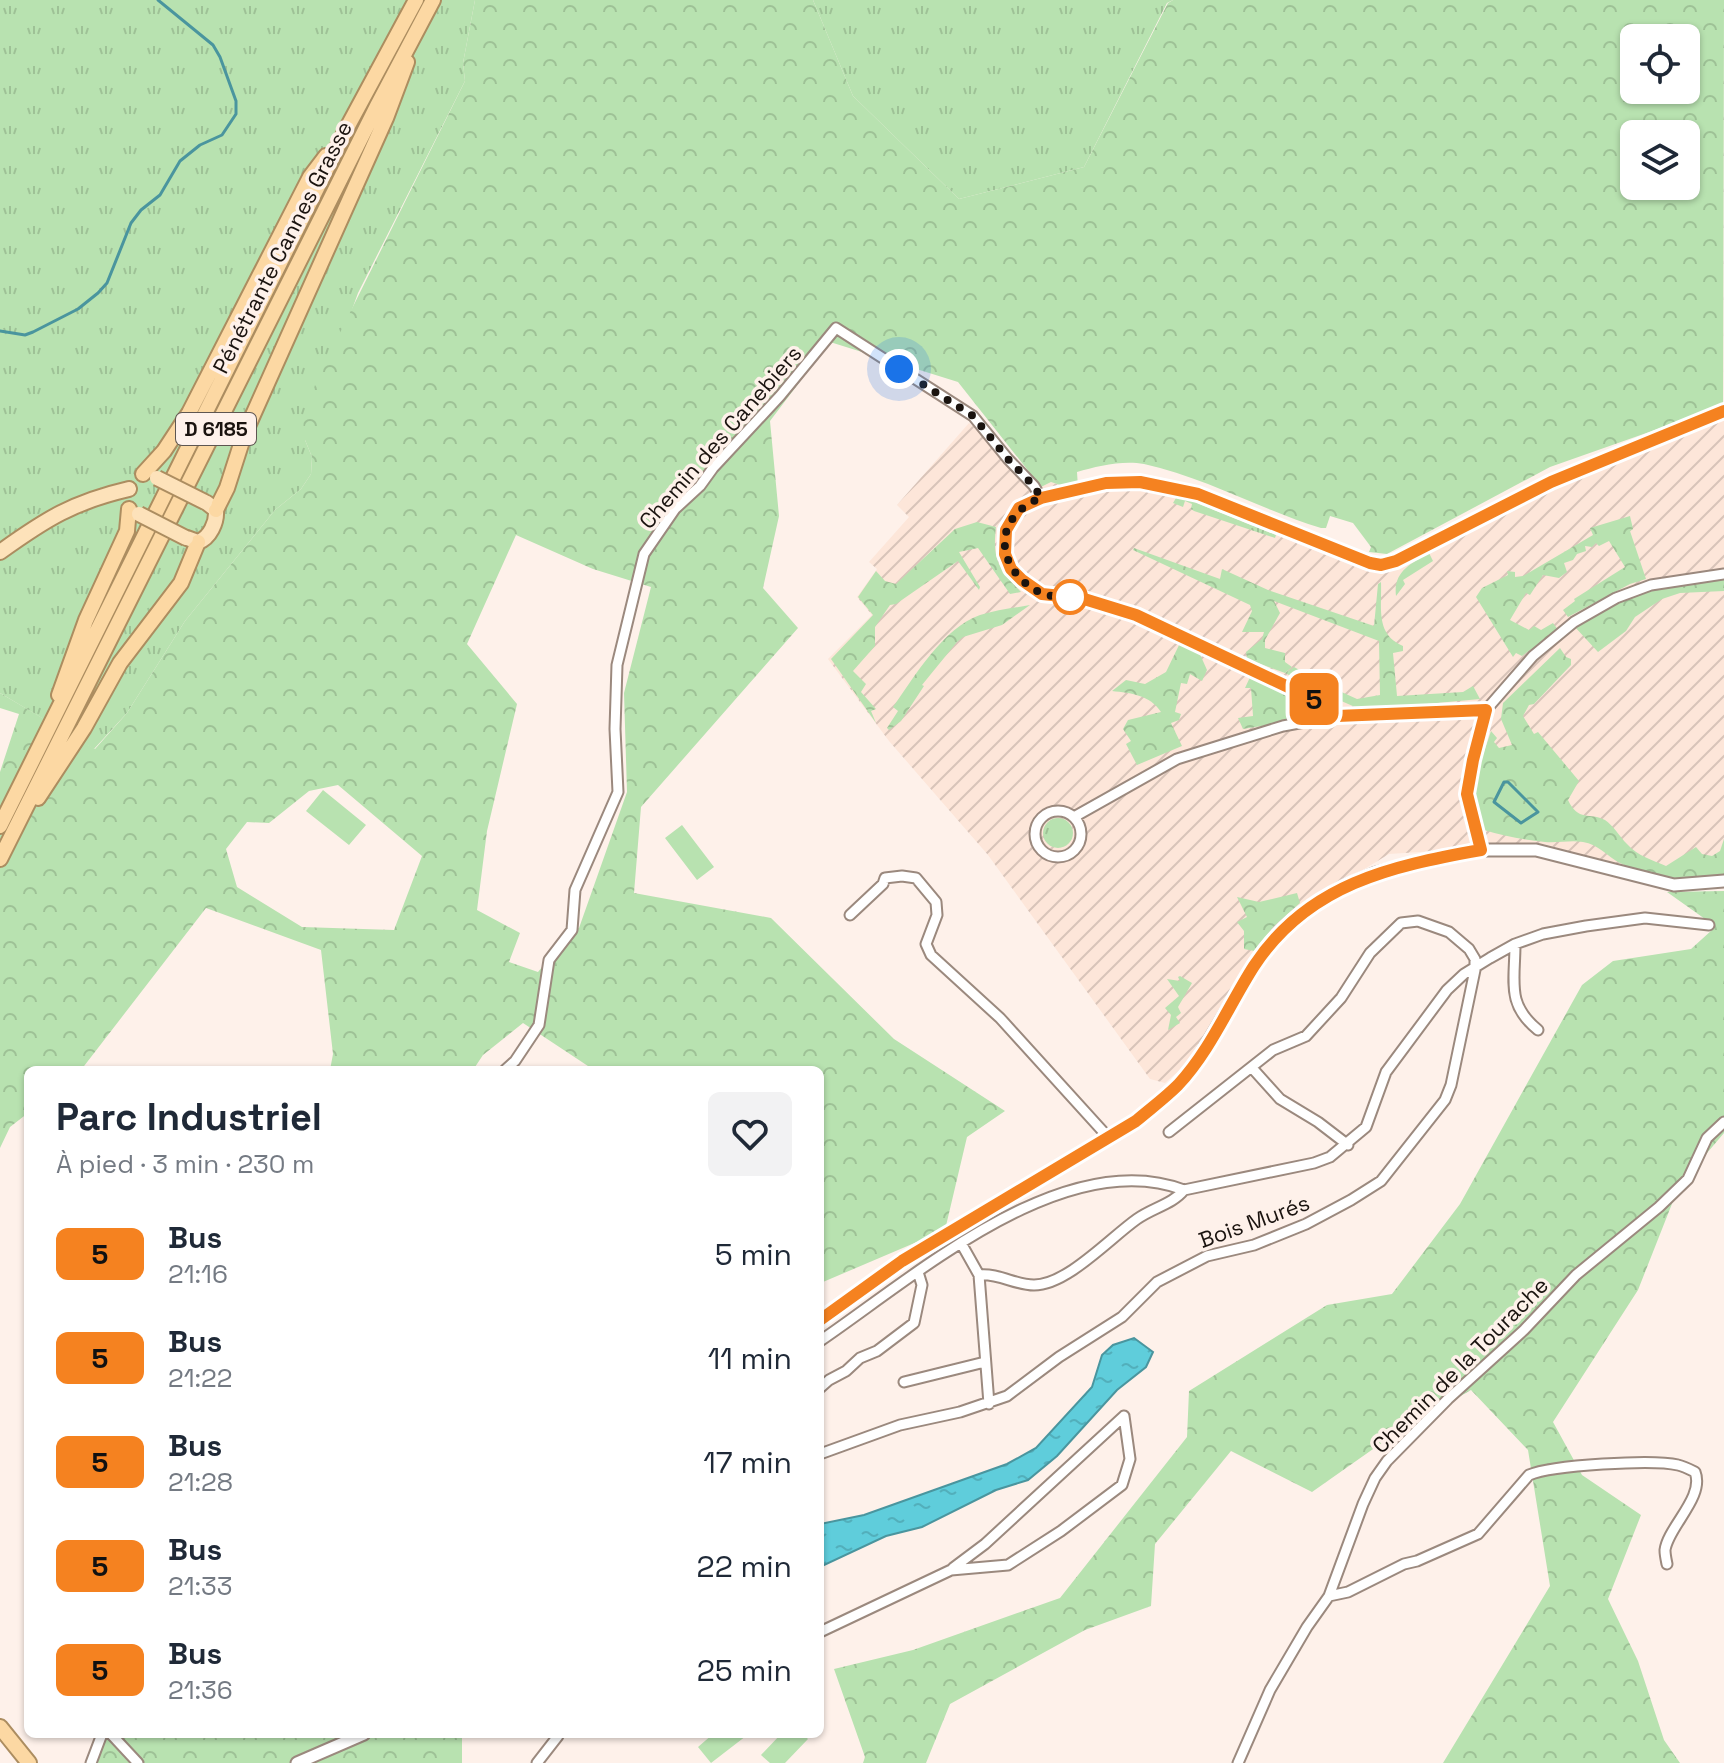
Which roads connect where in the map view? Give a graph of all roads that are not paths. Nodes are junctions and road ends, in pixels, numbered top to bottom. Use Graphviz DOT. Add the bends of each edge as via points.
graph roads {
  1 [pos="416,0"];
  2 [pos="433,0"];
  3 [pos="414,35"];
  4 [pos="348,126"];
  5 [pos="1724,411"];
  6 [pos="150,476"];
  7 [pos="129,489"];
  8 [pos="1041,498"];
  9 [pos="210,506"];
  10 [pos="134,511"];
  11 [pos="192,540"];
  12 [pos="0,552"];
  13 [pos="1724,574"];
  14 [pos="1486,710"];
  15 [pos="1337,716"];
  16 [pos="46,737"];
  17 [pos="1074,817"];
  18 [pos="19,820"];
  19 [pos="0,826"];
  20 [pos="1481,850"];
  21 [pos="0,859"];
  22 [pos="1724,881"];
  23 [pos="850,915"];
  24 [pos="1709,925"];
  25 [pos="1515,944"];
  26 [pos="1475,970"];
  27 [pos="1538,1030"];
  28 [pos="509,1066"];
  29 [pos="1253,1069"];
  30 [pos="1724,1122"];
  31 [pos="1169,1132"];
  32 [pos="1108,1137"];
  33 [pos="1348,1145"];
  34 [pos="1184,1190"];
  35 [pos="961,1243"];
  36 [pos="918,1272"];
  37 [pos="979,1275"];
  38 [pos="824,1317"];
  39 [pos="824,1338"];
  40 [pos="985,1362"];
  41 [pos="904,1382"];
  42 [pos="824,1385"];
  43 [pos="989,1404"];
  44 [pos="824,1453"];
  45 [pos="1667,1564"];
  46 [pos="951,1570"];
  47 [pos="1329,1596"];
  48 [pos="824,1630"];
  49 [pos="0,1727"];
  50 [pos="100,1738"];
  51 [pos="115,1738"];
  52 [pos="355,1738"];
  53 [pos="556,1738"];
  54 [pos="29,1763"];
  55 [pos="91,1763"];
  56 [pos="138,1763"];
  57 [pos="297,1763"];
  58 [pos="537,1763"];
  59 [pos="1238,1763"];
  1 -- 4 [label="highway, Pénétrante Cannes Grasse / D 6185"];
  2 -- 3 [label="highway, Pénétrante Cannes Grasse / D 6185"];
  3 -- 9 [label="highway" via="403,78 244,435 227,488"];
  3 -- 18 [label="highway, Pénétrante Cannes Grasse / D 6185"];
  4 -- 6 [label="highway" via="310,177 189,413"];
  4 -- 16 [label="highway, Pénétrante Cannes Grasse / D 6185"];
  5 -- 8 [label="street" via="1551,482 1381,565 1198,494 1152,484 1106,483"];
  6 -- 7 [label="main road" via="132,482"];
  6 -- 9 [label="main road, bridge"];
  7 -- 10 [label="main road" via="125,498"];
  7 -- 12 [label="main road" via="55,514"];
  8 -- 15 [label="street" via="1019,508 1006,530 1005,554 1022,580 1042,594 1081,598 1136,615 1318,701"];
  8 -- 28 [label="street, Chemin des Canebiers" via="973,416 836,328 675,509 644,554 617,665 618,792 575,890 572,930 549,960 539,1025"];
  9 -- 11 [label="main road" via="216,520 207,538"];
  10 -- 11 [label="main road, bridge"];
  10 -- 16 [label="highway" via="86,620"];
  11 -- 18 [label="highway" via="181,583 132,645 45,790"];
  13 -- 14 [label="street" via="1651,585 1574,622 1533,656"];
  14 -- 15 [label="street"];
  14 -- 20 [label="street" via="1467,794"];
  15 -- 17 [label="street" via="1283,726 1177,759"];
  16 -- 19 [label="highway, Pénétrante Cannes Grasse / D 6185"];
  17 -- 17 [label="street" via="1065,812 1045,814 1035,832 1042,850 1061,857 1077,846 1079,826"];
  18 -- 21 [label="highway, Pénétrante Cannes Grasse / D 6185"];
  20 -- 22 [label="street" via="1536,850 1674,885"];
  20 -- 32 [label="street" via="1376,873 1310,907 1254,965 1178,1085"];
  23 -- 32 [label="street" via="885,878 916,878 936,902 926,944 931,955 1000,1018"];
  24 -- 25 [label="street, Bois Murés" via="1645,918 1543,934"];
  25 -- 26 [label="street, Bois Murés"];
  25 -- 27 [label="street" via="1516,1006"];
  26 -- 29 [label="street" via="1469,949 1449,932 1418,921 1401,923 1370,953 1341,998 1306,1036 1273,1050"];
  26 -- 33 [label="street, Bois Murés" via="1447,990 1386,1072 1366,1127"];
  26 -- 43 [label="street, Bois Murés" via="1445,1100 1381,1181 1306,1224 1207,1256 1157,1282 1122,1317"];
  29 -- 31 [label="street"];
  29 -- 33 [label="street" via="1280,1099"];
  30 -- 47 [label="street, Chemin de la Tourache" via="1707,1138 1688,1179 1576,1275 1387,1461 1363,1504"];
  32 -- 38 [label="street" via="902,1261"];
  33 -- 34 [label="street, Bois Murés" via="1314,1163"];
  34 -- 35 [label="street, Bois Murés" via="1170,1184 1112,1181 1054,1196"];
  34 -- 37 [label="street, Bois Murés" via="1052,1281 1032,1285 992,1273"];
  35 -- 36 [label="street, Bois Murés"];
  35 -- 37 [label="street"];
  36 -- 39 [label="street, Bois Murés"];
  36 -- 42 [label="street" via="922,1285 914,1323"];
  37 -- 40 [label="street"];
  40 -- 41 [label="street"];
  40 -- 43 [label="street"];
  43 -- 44 [label="street, Bois Murés" via="900,1425"];
  45 -- 47 [label="street" via="1665,1549 1693,1494 1695,1472 1662,1463 1539,1470 1478,1534"];
  46 -- 46 [label="street" via="1008,1565 1122,1485 1130,1459 1124,1416"];
  46 -- 48 [label="street"];
  47 -- 59 [label="street, Chemin de la Tourache" via="1270,1690"];
  49 -- 54 [label="highway"];
  50 -- 55 [label="street"];
  51 -- 56 [label="street"];
  52 -- 57 [label="street"];
  53 -- 58 [label="street"];
}
